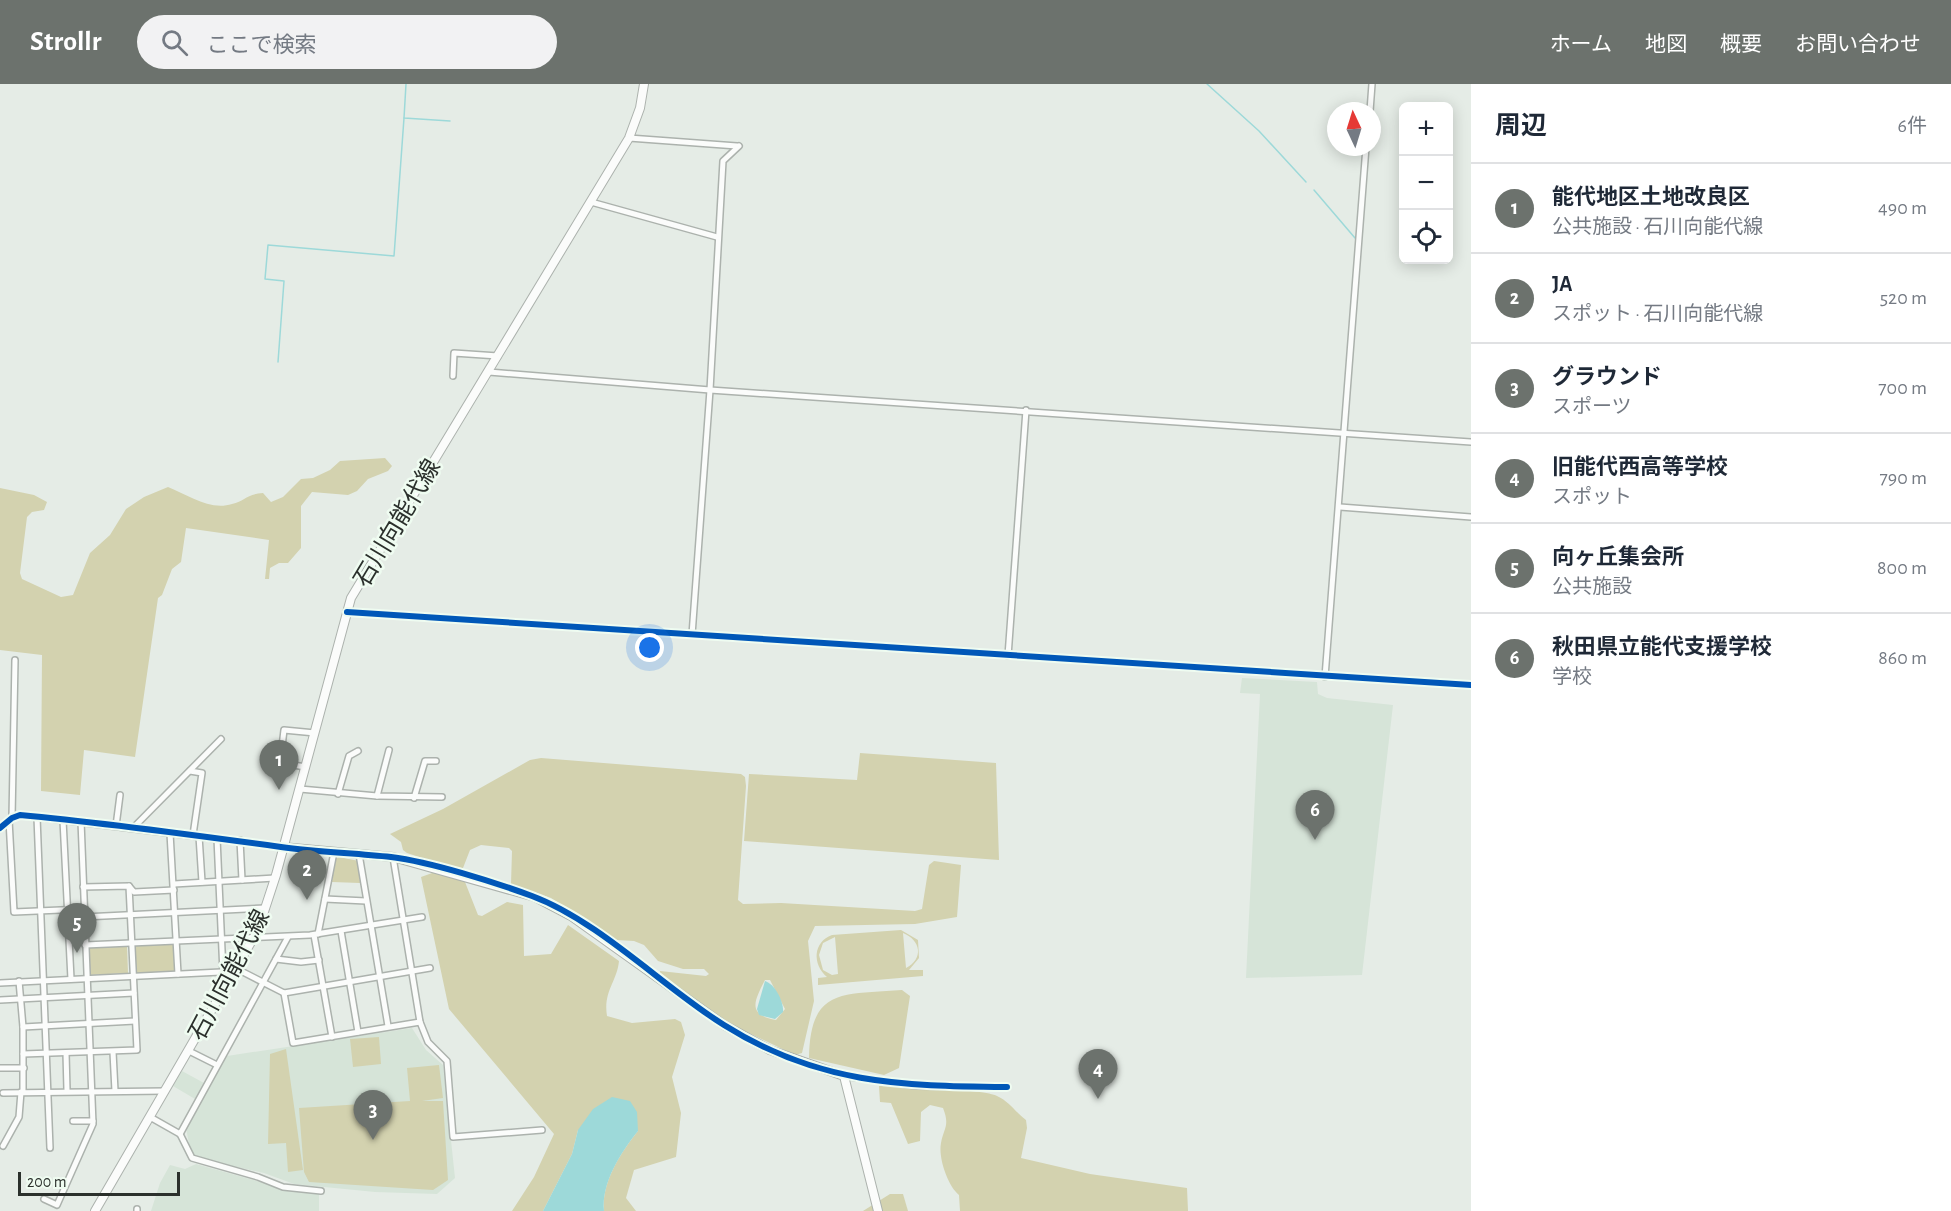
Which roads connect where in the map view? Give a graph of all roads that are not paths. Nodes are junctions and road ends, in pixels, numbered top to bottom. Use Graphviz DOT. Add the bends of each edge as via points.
graph roads {
  1 [pos="644,84"];
  2 [pos="1372,84"];
  3 [pos="1371,102"];
  4 [pos="629,138"];
  5 [pos="1365,156"];
  6 [pos="591,202"];
  7 [pos="717,237"];
  8 [pos="498,356"];
  9 [pos="489,372"];
  10 [pos="453,376"];
  11 [pos="710,390"];
  12 [pos="1026,410"];
  13 [pos="1346,433"];
  14 [pos="1471,442"];
  15 [pos="1340,507"];
  16 [pos="1471,517"];
  17 [pos="347,612"];
  18 [pos="692,635"];
  19 [pos="1008,656"];
  20 [pos="15,660"];
  21 [pos="1325,676"];
  22 [pos="1471,685"];
  23 [pos="315,733"];
  24 [pos="221,739"];
  25 [pos="389,750"];
  26 [pos="358,751"];
  27 [pos="436,761"];
  28 [pos="306,767"];
  29 [pos="190,771"];
  30 [pos="300,789"];
  31 [pos="338,794"];
  32 [pos="120,795"];
  33 [pos="377,796"];
  34 [pos="442,797"];
  35 [pos="414,798"];
  36 [pos="37,817"];
  37 [pos="10,819"];
  38 [pos="63,820"];
  39 [pos="81,821"];
  40 [pos="117,826"];
  41 [pos="0,828"];
  42 [pos="133,828"];
  43 [pos="170,833"];
  44 [pos="196,836"];
  45 [pos="217,838"];
  46 [pos="240,840"];
  47 [pos="282,847"];
  48 [pos="334,852"];
  49 [pos="359,854"];
  50 [pos="393,857"];
  51 [pos="275,878"];
  52 [pos="242,879"];
  53 [pos="220,881"];
  54 [pos="202,882"];
  55 [pos="129,886"];
  56 [pos="83,887"];
  57 [pos="174,887"];
  58 [pos="325,898"];
  59 [pos="366,901"];
  60 [pos="265,908"];
  61 [pos="84,909"];
  62 [pos="41,910"];
  63 [pos="68,910"];
  64 [pos="221,910"];
  65 [pos="176,913"];
  66 [pos="130,915"];
  67 [pos="84,917"];
  68 [pos="422,917"];
  69 [pos="404,920"];
  70 [pos="370,925"];
  71 [pos="341,931"];
  72 [pos="316,935"];
  73 [pos="254,937"];
  74 [pos="288,937"];
  75 [pos="222,939"];
  76 [pos="176,940"];
  77 [pos="131,944"];
  78 [pos="85,945"];
  79 [pos="276,959"];
  80 [pos="319,960"];
  81 [pos="430,968"];
  82 [pos="412,970"];
  83 [pos="223,973"];
  84 [pos="233,973"];
  85 [pos="178,974"];
  86 [pos="379,975"];
  87 [pos="133,977"];
  88 [pos="87,978"];
  89 [pos="71,979"];
  90 [pos="42,980"];
  91 [pos="19,981"];
  92 [pos="350,981"];
  93 [pos="0,983"];
  94 [pos="262,983"];
  95 [pos="323,986"];
  96 [pos="134,993"];
  97 [pos="284,993"];
  98 [pos="88,996"];
  99 [pos="44,997"];
  100 [pos="21,998"];
  101 [pos="0,1000"];
  102 [pos="135,1021"];
  103 [pos="420,1022"];
  104 [pos="90,1023"];
  105 [pos="45,1025"];
  106 [pos="388,1026"];
  107 [pos="23,1027"];
  108 [pos="358,1032"];
  109 [pos="332,1037"];
  110 [pos="189,1051"];
  111 [pos="91,1052"];
  112 [pos="113,1052"];
  113 [pos="66,1053"];
  114 [pos="23,1054"];
  115 [pos="46,1054"];
  116 [pos="217,1065"];
  117 [pos="0,1068"];
  118 [pos="24,1068"];
  119 [pos="844,1076"];
  120 [pos="1007,1087"];
  121 [pos="67,1090"];
  122 [pos="92,1090"];
  123 [pos="22,1091"];
  124 [pos="48,1091"];
  125 [pos="116,1091"];
  126 [pos="165,1091"];
  127 [pos="3,1093"];
  128 [pos="19,1117"];
  129 [pos="150,1117"];
  130 [pos="73,1121"];
  131 [pos="93,1121"];
  132 [pos="21,1125"];
  133 [pos="542,1130"];
  134 [pos="180,1134"];
  135 [pos="3,1146"];
  136 [pos="50,1148"];
  137 [pos="321,1191"];
  138 [pos="44,1199"];
  139 [pos="95,1211"];
  140 [pos="878,1211"];
  1 -- 4 [label="main road, 石川向能代線"];
  2 -- 3 [label="street"];
  4 -- 6 [label="main road, 石川向能代線"];
  4 -- 7 [label="street" via="739,146 723,161"];
  5 -- 13 [label="street"];
  6 -- 7 [label="street"];
  6 -- 8 [label="main road, 石川向能代線"];
  7 -- 11 [label="street"];
  8 -- 9 [label="main road, 石川向能代線"];
  8 -- 10 [label="street" via="454,353"];
  9 -- 11 [label="street"];
  9 -- 17 [label="main road, 石川向能代線" via="365,574"];
  11 -- 12 [label="street"];
  11 -- 18 [label="street"];
  12 -- 13 [label="street"];
  12 -- 19 [label="street"];
  13 -- 14 [label="street"];
  13 -- 15 [label="street"];
  15 -- 16 [label="street"];
  15 -- 21 [label="street"];
  17 -- 18 [label="street"];
  17 -- 23 [label="main road, 石川向能代線"];
  18 -- 19 [label="street"];
  19 -- 21 [label="street"];
  20 -- 37 [label="street"];
  21 -- 22 [label="street"];
  23 -- 28 [label="main road, 石川向能代線"];
  23 -- 28 [label="street" via="284,730 280,763"];
  24 -- 29 [label="street"];
  25 -- 33 [label="street"];
  26 -- 31 [label="street" via="349,756"];
  27 -- 35 [label="street" via="425,761"];
  28 -- 30 [label="main road, 石川向能代線"];
  29 -- 42 [label="street"];
  29 -- 44 [label="street" via="202,773"];
  30 -- 31 [label="street"];
  30 -- 47 [label="main road, 石川向能代線"];
  31 -- 33 [label="street"];
  32 -- 40 [label="street"];
  33 -- 35 [label="street"];
  34 -- 35 [label="street"];
  36 -- 37 [label="street" via="20,815"];
  36 -- 38 [label="street"];
  36 -- 62 [label="street"];
  37 -- 41 [label="street"];
  37 -- 62 [label="street" via="14,912"];
  38 -- 39 [label="street"];
  38 -- 63 [label="street"];
  39 -- 40 [label="street"];
  39 -- 56 [label="street"];
  40 -- 42 [label="street"];
  42 -- 43 [label="street"];
  43 -- 44 [label="street"];
  43 -- 57 [label="street"];
  44 -- 45 [label="street"];
  44 -- 54 [label="street"];
  45 -- 46 [label="street"];
  45 -- 53 [label="street"];
  46 -- 47 [label="street"];
  46 -- 52 [label="street"];
  47 -- 48 [label="main road"];
  47 -- 51 [label="main road, 石川向能代線"];
  48 -- 49 [label="main road"];
  48 -- 58 [label="street"];
  49 -- 50 [label="main road"];
  49 -- 59 [label="street"];
  50 -- 69 [label="street"];
  50 -- 119 [label="main road" via="516,890 554,905 724,1025 770,1050"];
  51 -- 52 [label="street"];
  51 -- 60 [label="main road, 石川向能代線"];
  52 -- 53 [label="street"];
  53 -- 54 [label="street"];
  53 -- 64 [label="street"];
  54 -- 57 [label="street"];
  55 -- 56 [label="street"];
  55 -- 57 [label="street" via="134,891"];
  55 -- 66 [label="street"];
  56 -- 61 [label="street"];
  57 -- 65 [label="street"];
  58 -- 59 [label="street"];
  58 -- 72 [label="street"];
  59 -- 70 [label="street"];
  60 -- 64 [label="street"];
  60 -- 73 [label="main road, 石川向能代線"];
  61 -- 63 [label="street"];
  61 -- 67 [label="street"];
  62 -- 63 [label="street"];
  62 -- 90 [label="street"];
  63 -- 89 [label="street"];
  64 -- 65 [label="street"];
  64 -- 75 [label="street"];
  65 -- 66 [label="street"];
  65 -- 76 [label="street"];
  66 -- 67 [label="street"];
  66 -- 77 [label="street"];
  67 -- 78 [label="street"];
  68 -- 69 [label="street"];
  69 -- 70 [label="street"];
  69 -- 82 [label="street"];
  70 -- 71 [label="street"];
  70 -- 86 [label="street"];
  71 -- 72 [label="street"];
  71 -- 92 [label="street"];
  72 -- 74 [label="street"];
  72 -- 80 [label="street"];
  73 -- 74 [label="street"];
  73 -- 75 [label="street"];
  73 -- 84 [label="main road, 石川向能代線"];
  74 -- 79 [label="street"];
  75 -- 76 [label="street"];
  75 -- 83 [label="street"];
  76 -- 77 [label="street"];
  76 -- 85 [label="street"];
  77 -- 78 [label="street"];
  77 -- 87 [label="street"];
  78 -- 88 [label="street"];
  79 -- 80 [label="street"];
  79 -- 94 [label="street"];
  80 -- 95 [label="street"];
  81 -- 82 [label="street"];
  82 -- 86 [label="street"];
  82 -- 103 [label="street"];
  83 -- 84 [label="street"];
  83 -- 85 [label="street"];
  84 -- 94 [label="street" via="240,971"];
  84 -- 110 [label="main road, 石川向能代線"];
  85 -- 87 [label="street"];
  86 -- 92 [label="street"];
  86 -- 106 [label="street"];
  87 -- 88 [label="street"];
  87 -- 96 [label="street"];
  88 -- 89 [label="street"];
  88 -- 98 [label="street"];
  89 -- 90 [label="street"];
  90 -- 91 [label="street"];
  90 -- 99 [label="street"];
  91 -- 93 [label="street"];
  91 -- 100 [label="street"];
  92 -- 95 [label="street"];
  92 -- 108 [label="street"];
  94 -- 97 [label="street"];
  94 -- 116 [label="street"];
  95 -- 97 [label="street"];
  95 -- 109 [label="street"];
  96 -- 98 [label="street"];
  96 -- 102 [label="street"];
  97 -- 109 [label="street" via="293,1043"];
  98 -- 99 [label="street"];
  98 -- 104 [label="street"];
  99 -- 100 [label="street"];
  99 -- 105 [label="street"];
  100 -- 101 [label="street"];
  100 -- 107 [label="street"];
  102 -- 104 [label="street"];
  102 -- 112 [label="street" via="137,1050"];
  103 -- 106 [label="street"];
  103 -- 133 [label="street" via="428,1042 447,1061 453,1137"];
  104 -- 105 [label="street"];
  104 -- 111 [label="street"];
  105 -- 107 [label="street"];
  105 -- 115 [label="street"];
  106 -- 108 [label="street"];
  107 -- 114 [label="street"];
  108 -- 109 [label="street"];
  110 -- 116 [label="street"];
  110 -- 126 [label="main road, 石川向能代線"];
  111 -- 112 [label="street"];
  111 -- 113 [label="street"];
  111 -- 122 [label="street"];
  112 -- 125 [label="street"];
  113 -- 115 [label="street"];
  113 -- 121 [label="street"];
  114 -- 115 [label="street"];
  114 -- 118 [label="street"];
  115 -- 124 [label="street"];
  116 -- 134 [label="street"];
  117 -- 118 [label="street"];
  118 -- 123 [label="street"];
  119 -- 120 [label="street" via="917,1086"];
  119 -- 140 [label="main road"];
  121 -- 122 [label="street"];
  121 -- 124 [label="street"];
  122 -- 125 [label="street"];
  122 -- 131 [label="street"];
  123 -- 124 [label="street"];
  123 -- 127 [label="street"];
  123 -- 128 [label="street"];
  124 -- 136 [label="street"];
  125 -- 126 [label="street"];
  126 -- 129 [label="main road, 石川向能代線"];
  128 -- 132 [label="street"];
  128 -- 135 [label="street"];
  129 -- 134 [label="street"];
  129 -- 139 [label="main road, 石川向能代線"];
  130 -- 131 [label="street"];
  131 -- 138 [label="street" via="90,1136 57,1205"];
  134 -- 137 [label="street" via="192,1158 283,1187"];
}
